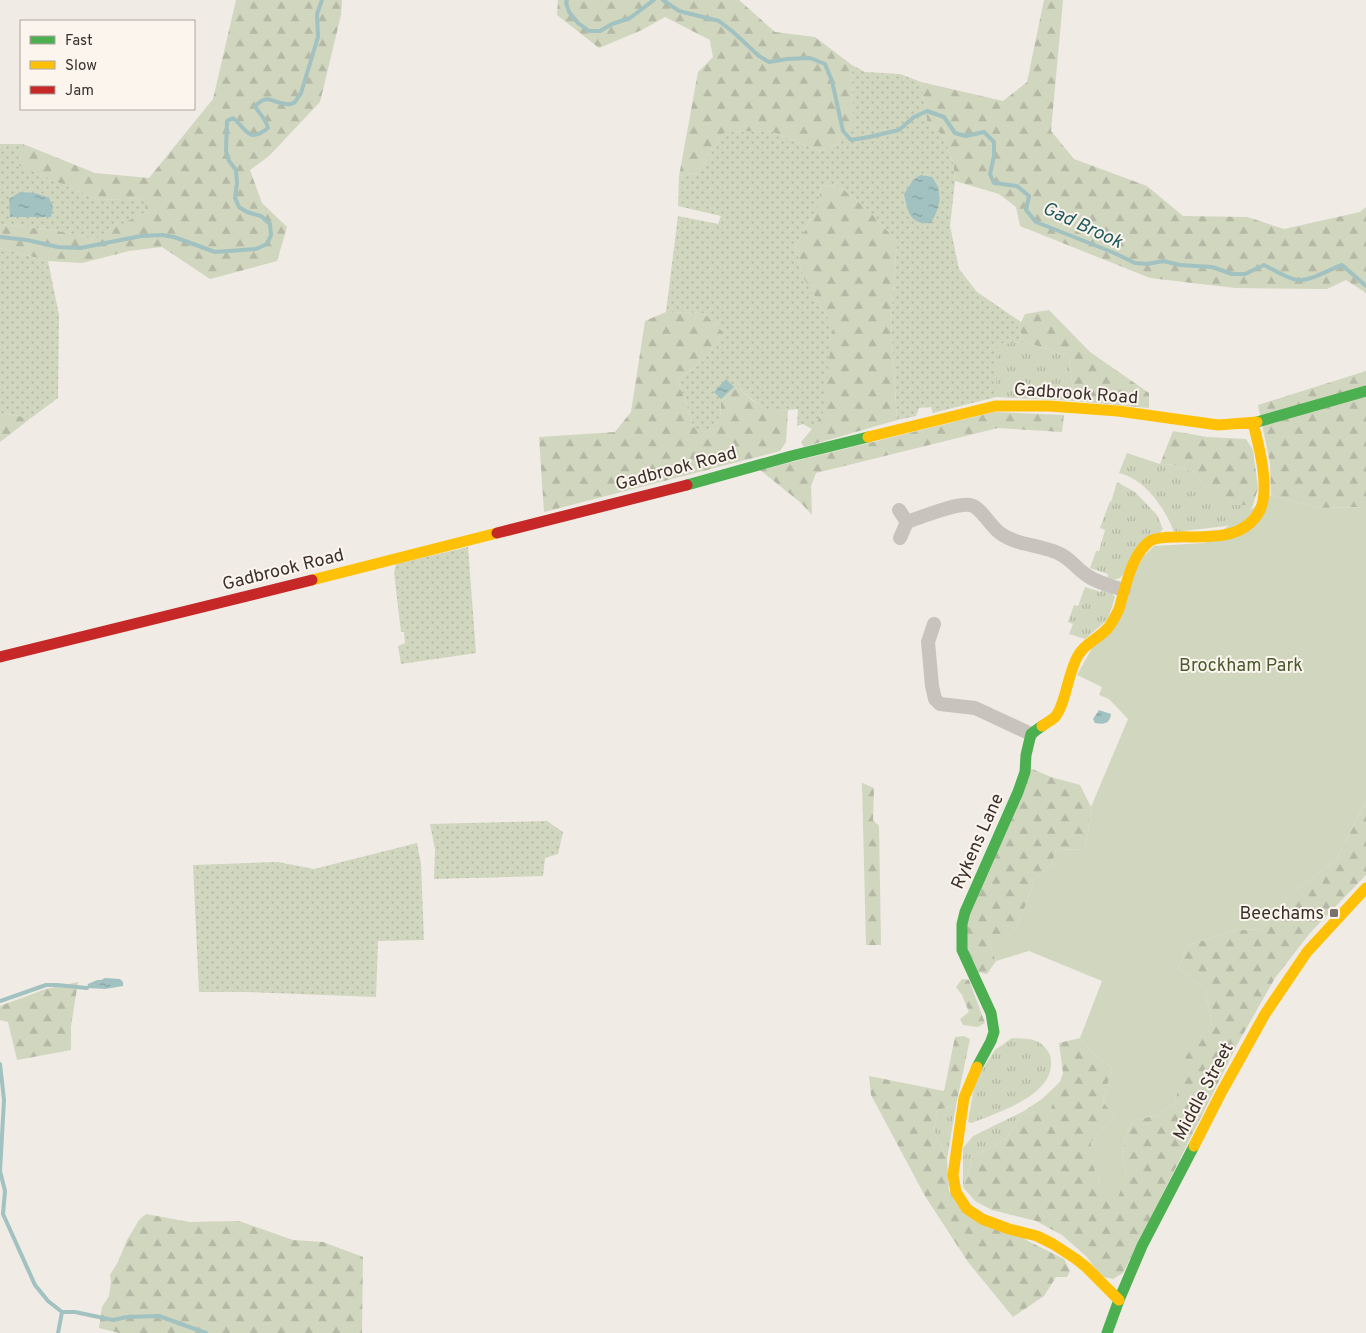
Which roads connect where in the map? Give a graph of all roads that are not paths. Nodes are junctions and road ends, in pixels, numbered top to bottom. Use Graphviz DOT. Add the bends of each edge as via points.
graph roads {
  1 [pos="1366,390"];
  2 [pos="1253,423"];
  3 [pos="900,510"];
  4 [pos="907,522"];
  5 [pos="900,538"];
  6 [pos="1124,590"];
  7 [pos="934,624"];
  8 [pos="0,658"];
  9 [pos="1031,734"];
  10 [pos="1366,888"];
  11 [pos="1119,1300"];
  12 [pos="1107,1333"];
  1 -- 2 [label="street, Gadbrook Road"];
  2 -- 6 [label="street" via="1264,490 1262,506 1253,520 1224,536 1152,540 1135,560"];
  2 -- 8 [label="street, Gadbrook Road" via="1218,425 1118,411 995,406"];
  3 -- 4 [label="street"];
  4 -- 5 [label="street"];
  4 -- 6 [label="street" via="957,506 971,505 1009,540 1047,548 1073,562 1085,575"];
  6 -- 9 [label="street" via="1119,609 1108,628 1079,654 1056,717"];
  7 -- 9 [label="street" via="928,642 935,699 940,704 975,708"];
  9 -- 11 [label="street, Rykens Lane" via="1018,792 962,924 962,950 991,1013 994,1032 964,1098 953,1175 956,1192 967,1209 982,1219 1053,1244 1086,1267"];
  10 -- 11 [label="street, Middle Street" via="1307,952 1265,1014 1142,1246"];
  11 -- 12 [label="street, Middle Street"];
}
